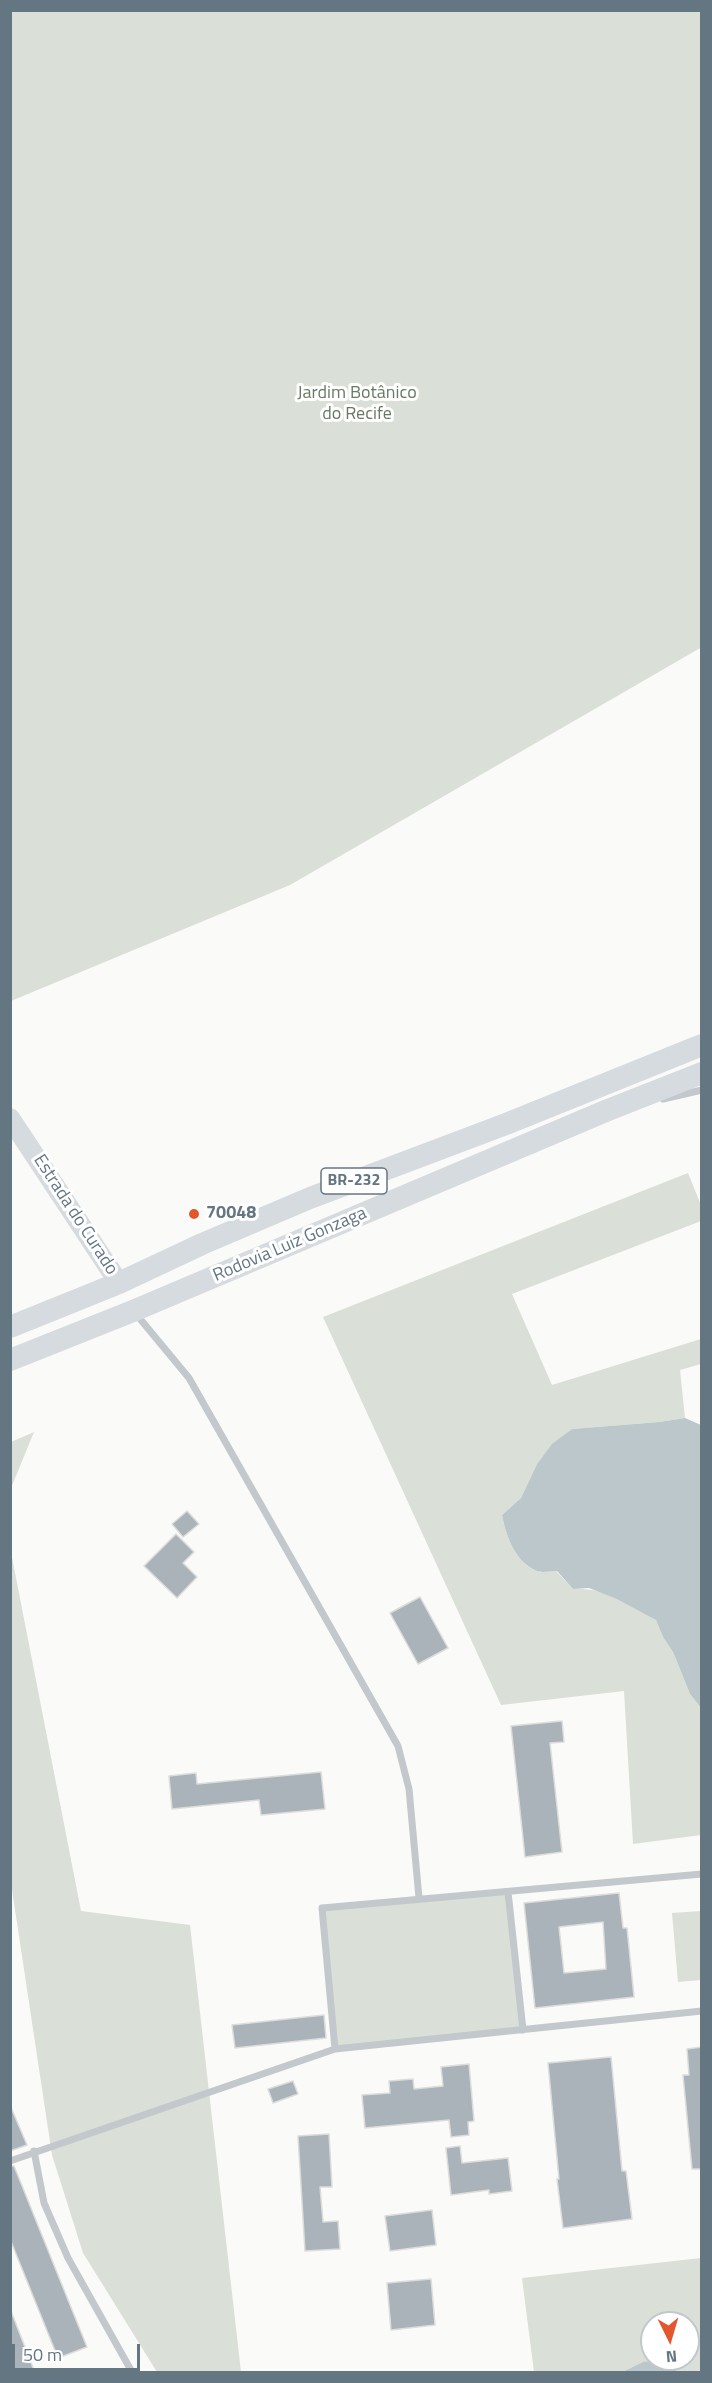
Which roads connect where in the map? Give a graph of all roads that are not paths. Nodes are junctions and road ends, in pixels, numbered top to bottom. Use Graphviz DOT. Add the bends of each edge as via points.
graph roads {
  1 [pos="702,1045"];
  2 [pos="702,1073"];
  3 [pos="702,1090"];
  4 [pos="608,1110"];
  5 [pos="10,1118"];
  6 [pos="119,1283"];
  7 [pos="133,1311"];
  8 [pos="10,1327"];
  9 [pos="10,1359"];
  10 [pos="702,1874"];
  11 [pos="508,1892"];
  12 [pos="419,1898"];
  13 [pos="702,2011"];
  14 [pos="523,2030"];
  15 [pos="335,2049"];
  16 [pos="34,2151"];
  17 [pos="10,2161"];
  18 [pos="132,2373"];
  1 -- 6 [label="highway, Rodovia Luiz Gonzaga / BR-232" via="310,1198"];
  2 -- 4 [label="highway, Rodovia Luiz Gonzaga / BR-232"];
  3 -- 4 [label="lane"];
  4 -- 7 [label="highway, Rodovia Luiz Gonzaga / BR-232"];
  5 -- 6 [label="main road, Estrada do Curado"];
  6 -- 8 [label="highway, Rodovia Luiz Gonzaga / BR-232"];
  7 -- 9 [label="highway, Rodovia Luiz Gonzaga / BR-232"];
  7 -- 12 [label="lane" via="189,1378 398,1746 408,1789"];
  10 -- 11 [label="lane"];
  11 -- 12 [label="lane"];
  11 -- 14 [label="lane"];
  12 -- 15 [label="lane" via="322,1908"];
  13 -- 14 [label="lane"];
  14 -- 15 [label="lane"];
  15 -- 16 [label="lane"];
  16 -- 17 [label="lane"];
  16 -- 18 [label="lane" via="44,2203 64,2249"];
}
